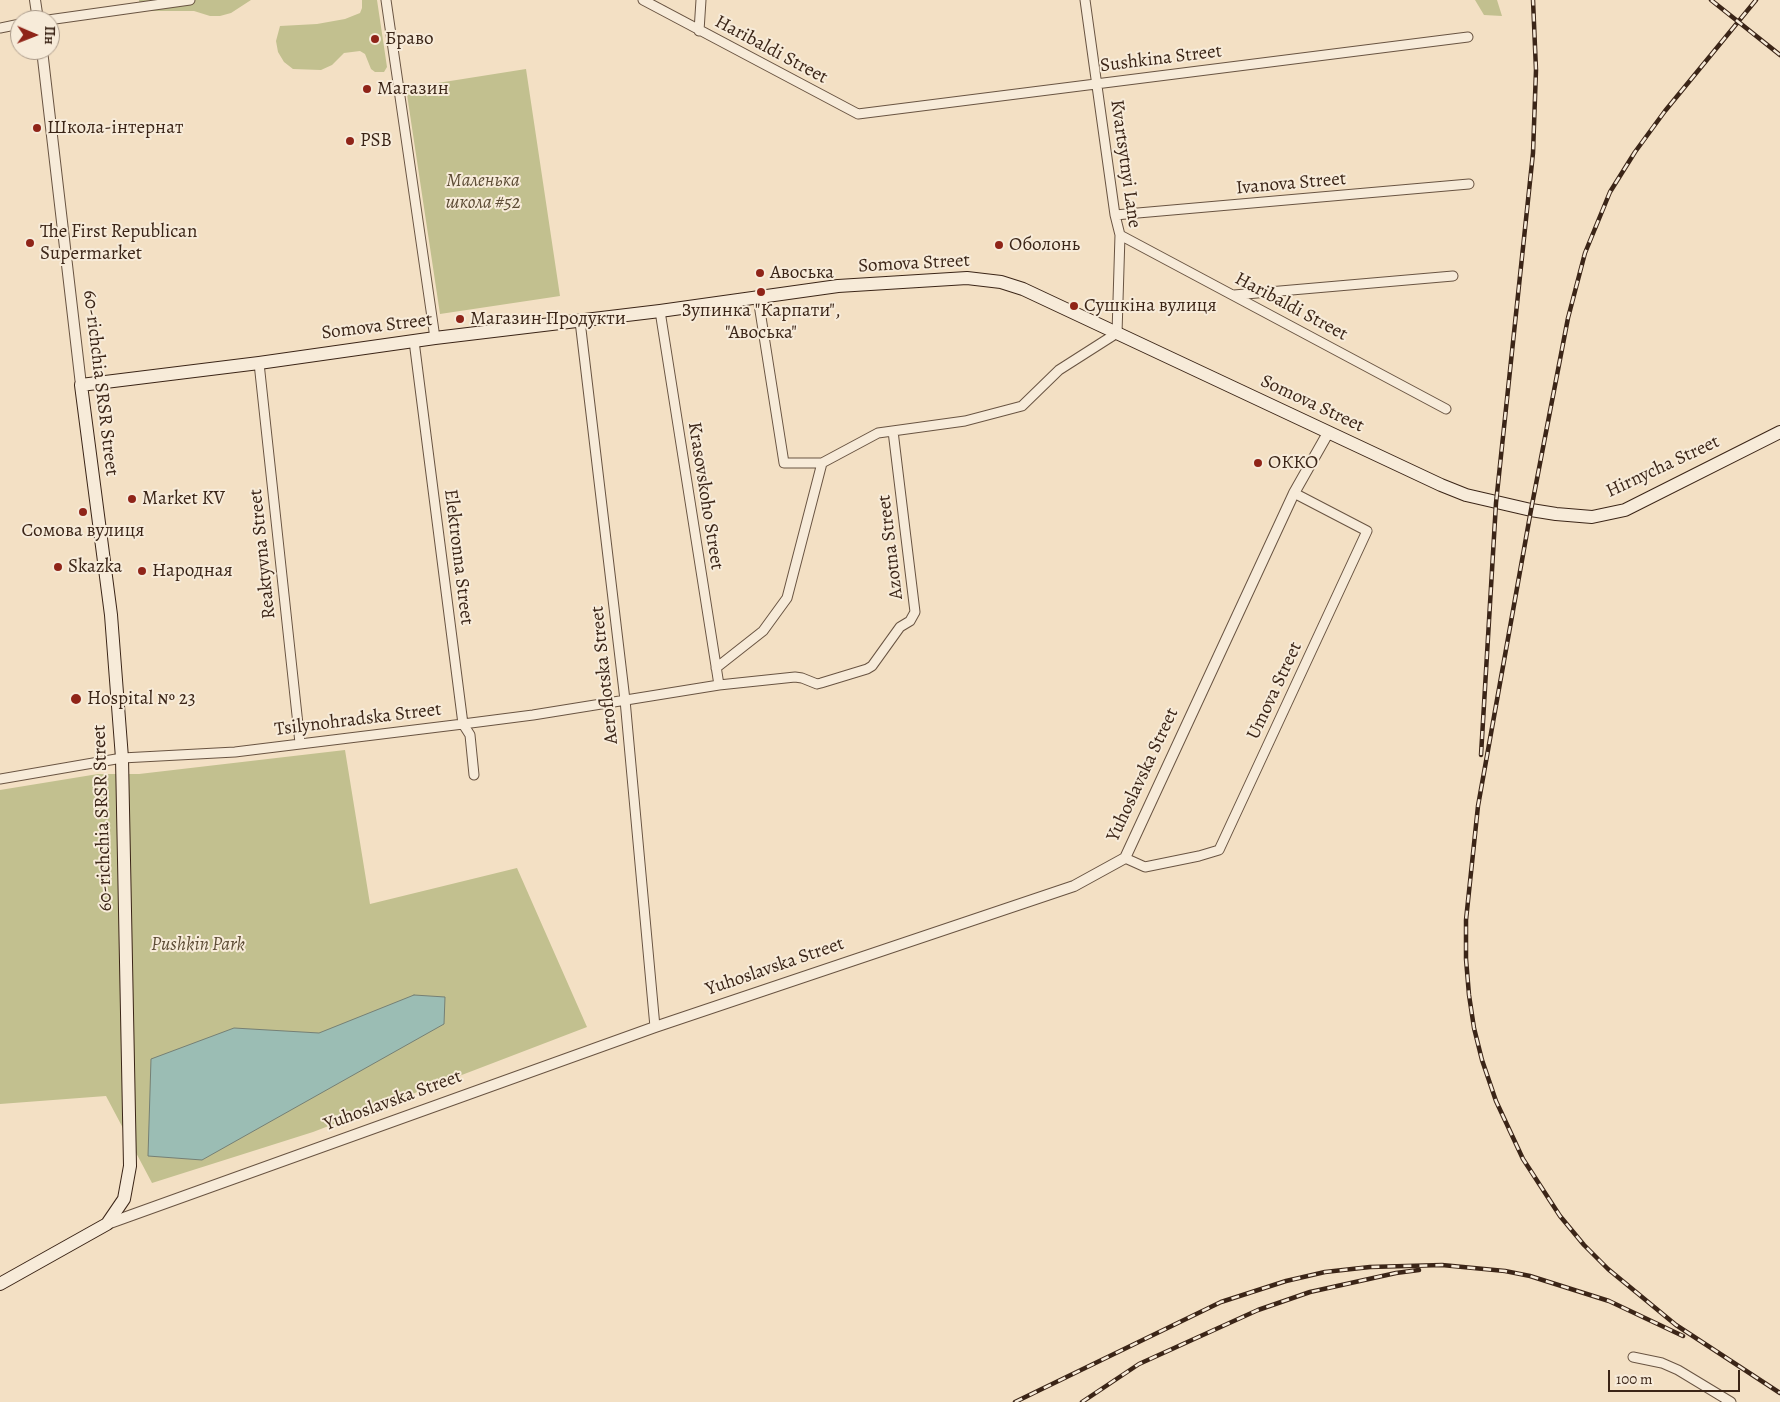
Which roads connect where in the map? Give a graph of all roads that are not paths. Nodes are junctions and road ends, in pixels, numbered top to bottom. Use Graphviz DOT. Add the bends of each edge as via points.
graph roads {
  1 [pos="190,0"];
  2 [pos="386,0"];
  3 [pos="642,0"];
  4 [pos="701,0"];
  5 [pos="1085,0"];
  6 [pos="60,18"];
  7 [pos="700,31"];
  8 [pos="1468,37"];
  9 [pos="43,60"];
  10 [pos="1097,84"];
  11 [pos="858,114"];
  12 [pos="1469,184"];
  13 [pos="1115,216"];
  14 [pos="1120,235"];
  15 [pos="1453,276"];
  16 [pos="1234,295"];
  17 [pos="758,298"];
  18 [pos="660,312"];
  19 [pos="580,321"];
  20 [pos="1117,333"];
  21 [pos="435,338"];
  22 [pos="414,341"];
  23 [pos="259,362"];
  24 [pos="81,384"];
  25 [pos="1446,408"];
  26 [pos="894,430"];
  27 [pos="1780,432"];
  28 [pos="1328,433"];
  29 [pos="822,463"];
  30 [pos="1414,473"];
  31 [pos="1294,493"];
  32 [pos="716,668"];
  33 [pos="719,685"];
  34 [pos="625,700"];
  35 [pos="463,724"];
  36 [pos="300,743"];
  37 [pos="122,758"];
  38 [pos="474,775"];
  39 [pos="0,779"];
  40 [pos="1125,858"];
  41 [pos="655,1027"];
  42 [pos="107,1224"];
  43 [pos="0,1284"];
  44 [pos="1633,1357"];
  45 [pos="1731,1402"];
  1 -- 6 [label="street"];
  2 -- 21 [label="street"];
  3 -- 7 [label="street, Haribaldi Street"];
  4 -- 7 [label="street"];
  5 -- 10 [label="street, Kvartsytnyi Lane"];
  7 -- 11 [label="street, Haribaldi Street"];
  8 -- 10 [label="street, Sushkina Street"];
  9 -- 24 [label="street, 60-richchia SRSR Street"];
  10 -- 11 [label="street, Sushkina Street"];
  10 -- 13 [label="street, Kvartsytnyi Lane"];
  12 -- 13 [label="street, Ivanova Street"];
  13 -- 14 [label="street, Kvartsytnyi Lane"];
  14 -- 16 [label="street, Haribaldi Street"];
  14 -- 20 [label="street, Kvartsytnyi Lane"];
  15 -- 16 [label="street"];
  16 -- 25 [label="street, Haribaldi Street"];
  17 -- 18 [label="main road, Somova Street"];
  17 -- 20 [label="main road, Somova Street" via="838,286 967,278 1001,282 1023,290"];
  17 -- 29 [label="street" via="784,463"];
  18 -- 19 [label="main road, Somova Street"];
  18 -- 32 [label="street, Krasovskoho Street"];
  19 -- 21 [label="main road, Somova Street"];
  19 -- 34 [label="street, Aeroflotska Street"];
  20 -- 26 [label="street" via="1059,370 1022,406 965,420"];
  20 -- 28 [label="main road, Somova Street"];
  21 -- 22 [label="main road, Somova Street"];
  22 -- 23 [label="main road, Somova Street"];
  22 -- 35 [label="street, Elektronna Street"];
  23 -- 24 [label="main road, Somova Street"];
  23 -- 36 [label="street, Reaktyvna Street"];
  24 -- 37 [label="main road, 60-richchia SRSR Street" via="111,615"];
  26 -- 29 [label="street" via="878,433"];
  26 -- 33 [label="street, Azotna Street" via="913,617 900,627 872,666 866,669 817,684 795,677"];
  27 -- 30 [label="main road, Hirnycha Street" via="1625,510 1592,516 1556,514 1496,503 1466,495"];
  28 -- 30 [label="main road, Somova Street"];
  28 -- 31 [label="street, Yuhoslavska Street"];
  29 -- 32 [label="street" via="787,598 763,631"];
  31 -- 40 [label="street, Yuhoslavska Street"];
  31 -- 40 [label="street, Umova Street" via="1367,531 1219,850 1145,867"];
  32 -- 33 [label="street, Krasovskoho Street"];
  33 -- 34 [label="street, Tsilynohradska Street"];
  34 -- 35 [label="street, Tsilynohradska Street"];
  34 -- 41 [label="street, Aeroflotska Street"];
  35 -- 36 [label="street, Tsilynohradska Street"];
  35 -- 38 [label="street, Elektronna Street" via="470,735"];
  36 -- 37 [label="street, Tsilynohradska Street" via="235,752"];
  37 -- 39 [label="street, Tsilynohradska Street"];
  37 -- 42 [label="main road, 60-richchia SRSR Street" via="130,1166 124,1199"];
  40 -- 41 [label="street, Yuhoslavska Street" via="1074,886"];
  41 -- 42 [label="street, Yuhoslavska Street"];
  42 -- 43 [label="main road, Yuhoslavska Street"];
  44 -- 45 [label="street" via="1678,1370"];
}
